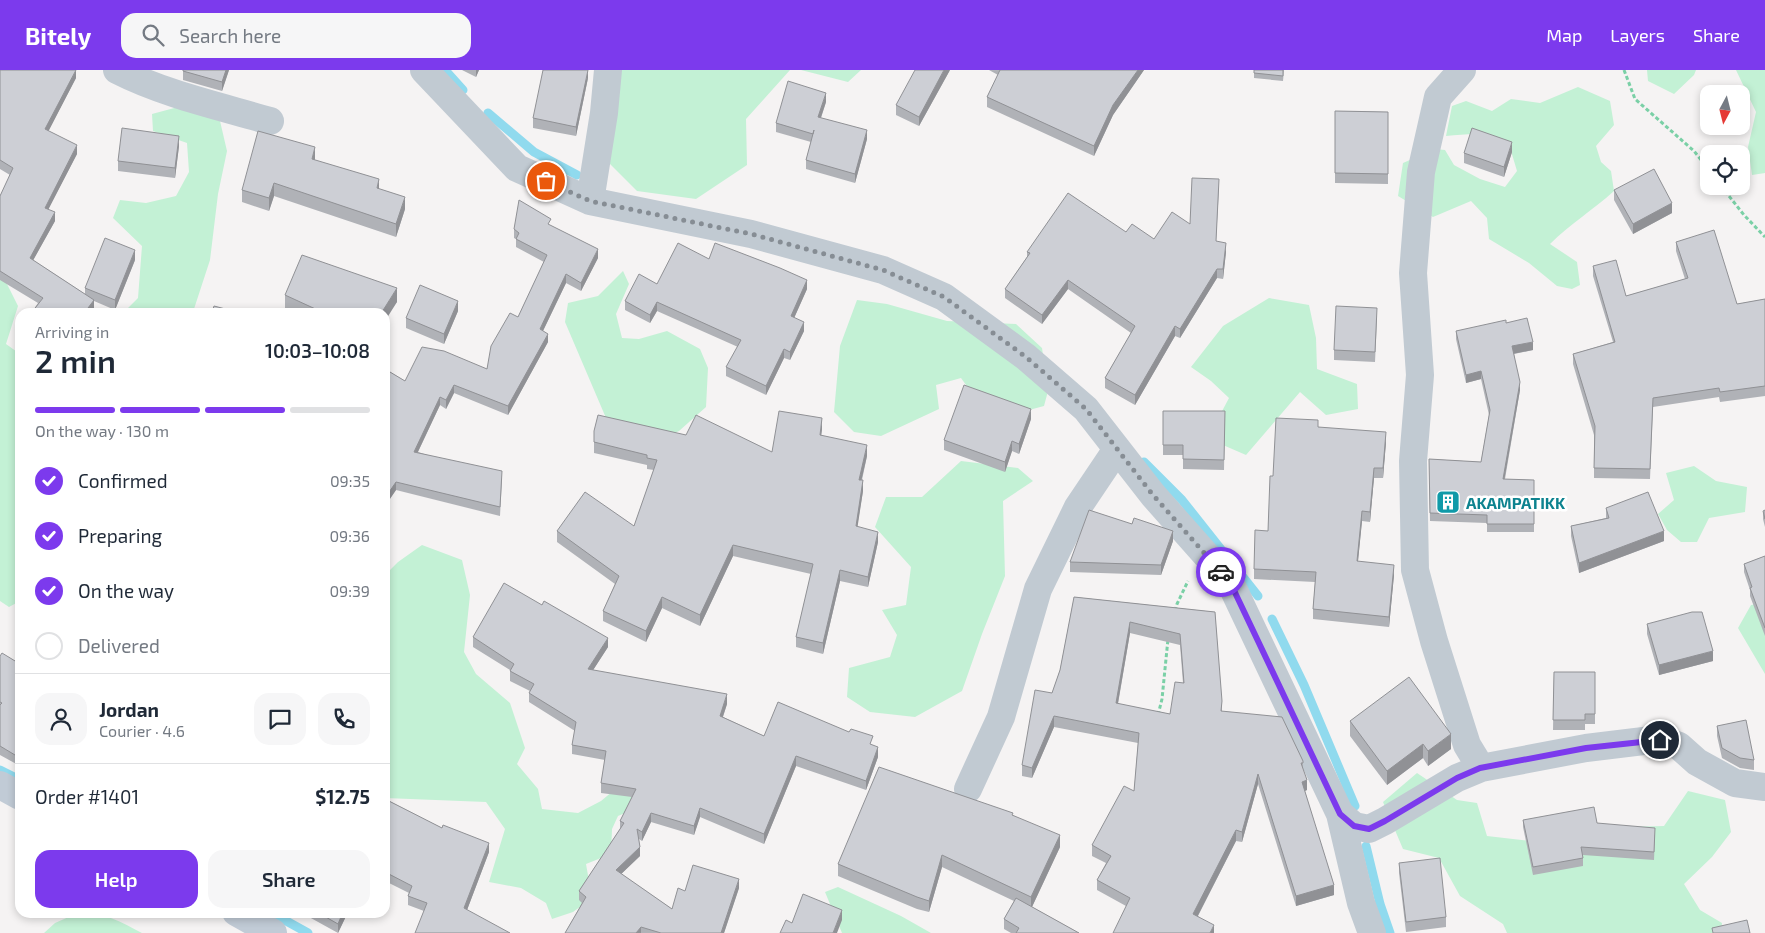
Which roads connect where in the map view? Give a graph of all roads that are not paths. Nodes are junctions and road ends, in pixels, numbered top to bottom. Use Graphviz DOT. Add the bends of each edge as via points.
graph roads {
  1 [pos="117,70"];
  2 [pos="424,70"];
  3 [pos="608,70"];
  4 [pos="1462,70"];
  5 [pos="270,121"];
  6 [pos="590,201"];
  7 [pos="1117,449"];
  8 [pos="1480,768"];
  9 [pos="0,785"];
  10 [pos="1765,787"];
  11 [pos="968,789"];
  12 [pos="15,793"];
  13 [pos="1340,814"];
  14 [pos="247,918"];
  15 [pos="274,933"];
  16 [pos="1372,933"];
  1 -- 5 [label="street" via="190,98"];
  2 -- 6 [label="street" via="517,168"];
  3 -- 6 [label="street"];
  4 -- 8 [label="street" via="1438,97 1421,172 1413,273 1420,375 1413,461 1415,570 1466,745"];
  6 -- 7 [label="street" via="760,236 883,270 944,297 1026,357 1086,409"];
  7 -- 11 [label="street" via="1078,508 1038,588 1001,717"];
  7 -- 13 [label="street" via="1230,582"];
  8 -- 10 [label="street" via="1586,748 1660,740 1679,746 1697,762 1735,783"];
  8 -- 13 [label="street" via="1369,829 1354,826"];
  9 -- 12 [label="street"];
  13 -- 16 [label="street" via="1361,903"];
  14 -- 15 [label="street"];
}
